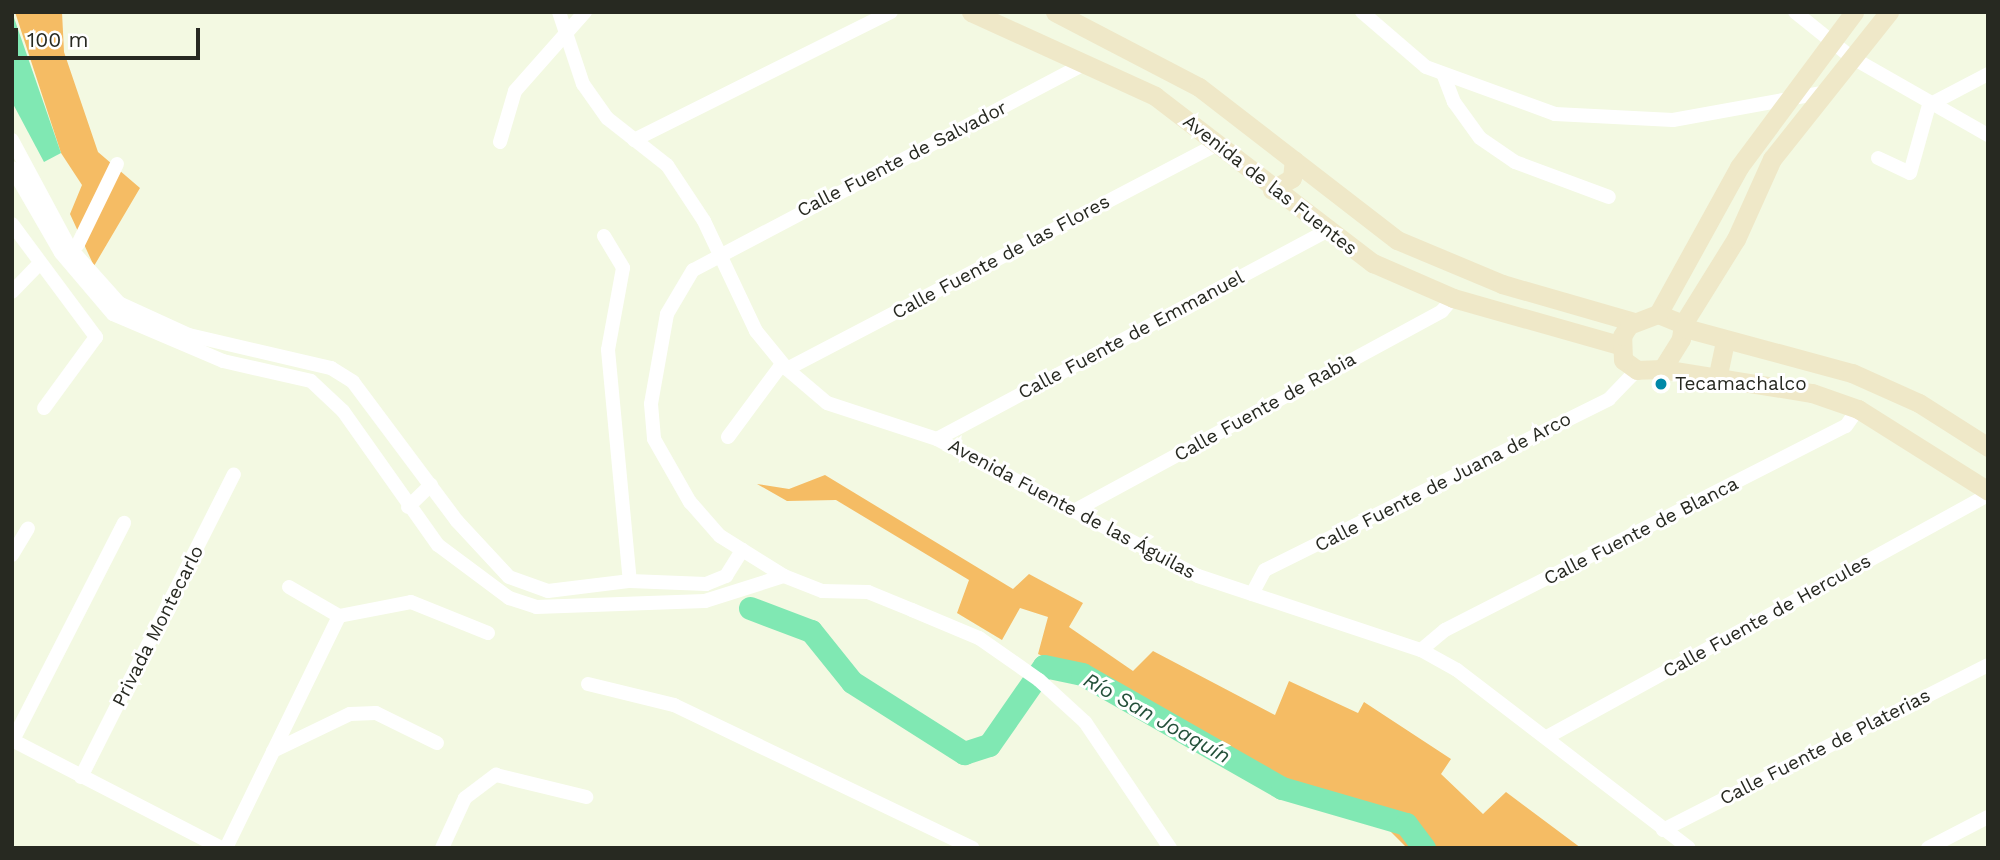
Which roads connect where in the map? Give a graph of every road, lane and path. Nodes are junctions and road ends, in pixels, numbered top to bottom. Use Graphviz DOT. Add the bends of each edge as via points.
graph roads {
  1 [pos="559,12"];
  2 [pos="585,12"];
  3 [pos="891,12"];
  4 [pos="971,12"];
  5 [pos="1055,12"];
  6 [pos="1362,12"];
  7 [pos="1795,12"];
  8 [pos="1854,12"];
  9 [pos="1889,12"];
  10 [pos="567,36"];
  11 [pos="1831,39"];
  12 [pos="1851,57"];
  13 [pos="1086,63"];
  14 [pos="1988,74"];
  15 [pos="1444,76"];
  16 [pos="1821,93"];
  17 [pos="1785,99"];
  18 [pos="1930,105"];
  19 [pos="1988,135"];
  20 [pos="634,139"];
  21 [pos="12,140"];
  22 [pos="500,142"];
  23 [pos="1215,145"];
  24 [pos="1878,158"];
  25 [pos="1294,160"];
  26 [pos="117,164"];
  27 [pos="12,168"];
  28 [pos="1312,177"];
  29 [pos="1272,190"];
  30 [pos="1609,197"];
  31 [pos="1294,208"];
  32 [pos="12,224"];
  33 [pos="1325,232"];
  34 [pos="604,236"];
  35 [pos="65,251"];
  36 [pos="718,254"];
  37 [pos="38,265"];
  38 [pos="12,292"];
  39 [pos="1453,298"];
  40 [pos="1658,314"];
  41 [pos="1634,321"];
  42 [pos="1684,326"];
  43 [pos="1725,341"];
  44 [pos="1619,345"];
  45 [pos="784,367"];
  46 [pos="1662,369"];
  47 [pos="1637,370"];
  48 [pos="1717,379"];
  49 [pos="44,408"];
  50 [pos="1858,409"];
  51 [pos="728,437"];
  52 [pos="937,439"];
  53 [pos="1988,447"];
  54 [pos="234,474"];
  55 [pos="432,485"];
  56 [pos="1988,493"];
  57 [pos="408,507"];
  58 [pos="1074,511"];
  59 [pos="124,523"];
  60 [pos="27,528"];
  61 [pos="742,550"];
  62 [pos="12,555"];
  63 [pos="784,576"];
  64 [pos="631,581"];
  65 [pos="603,584"];
  66 [pos="289,587"];
  67 [pos="1252,594"];
  68 [pos="604,607"];
  69 [pos="339,616"];
  70 [pos="488,633"];
  71 [pos="1420,650"];
  72 [pos="1988,665"];
  73 [pos="588,684"];
  74 [pos="1547,737"];
  75 [pos="13,740"];
  76 [pos="437,743"];
  77 [pos="273,751"];
  78 [pos="81,777"];
  79 [pos="586,797"];
  80 [pos="1988,817"];
  81 [pos="1663,830"];
  82 [pos="224,848"];
  83 [pos="442,848"];
  84 [pos="972,848"];
  85 [pos="1170,848"];
  86 [pos="1689,848"];
  87 [pos="1928,848"];
  1 -- 10 [label="street, Avenida Fuente de las Águilas"];
  2 -- 10 [label="street"];
  3 -- 20 [label="street"];
  4 -- 13 [label="main road, Avenida de las Fuentes"];
  5 -- 25 [label="main road, Avenida de las Fuentes" via="1199,86"];
  6 -- 15 [label="street" via="1411,59"];
  7 -- 11 [label="street"];
  8 -- 11 [label="main road"];
  9 -- 12 [label="main road"];
  10 -- 20 [label="street, Avenida Fuente de las Águilas" via="583,84 607,118"];
  10 -- 22 [label="street" via="515,92"];
  11 -- 12 [label="street"];
  11 -- 17 [label="main road"];
  12 -- 16 [label="main road"];
  12 -- 18 [label="street"];
  13 -- 23 [label="main road, Avenida de las Fuentes" via="1155,96"];
  13 -- 36 [label="street, Calle Fuente de Salvador"];
  14 -- 18 [label="street"];
  15 -- 17 [label="street" via="1555,114 1611,121 1673,120"];
  15 -- 30 [label="street" via="1459,112 1480,138 1515,162"];
  16 -- 17 [label="street"];
  16 -- 42 [label="main road" via="1772,159 1736,239"];
  17 -- 40 [label="main road"];
  18 -- 19 [label="street"];
  18 -- 24 [label="street" via="1910,173"];
  20 -- 36 [label="street, Avenida Fuente de las Águilas" via="667,165 688,194"];
  21 -- 35 [label="street"];
  23 -- 29 [label="main road, Avenida de las Fuentes"];
  23 -- 45 [label="street, Calle Fuente de las Flores"];
  25 -- 28 [label="main road, Avenida de las Fuentes"];
  25 -- 29 [label="main road" via="1292,178"];
  26 -- 35 [label="street"];
  27 -- 35 [label="street"];
  28 -- 31 [label="main road" via="1292,191"];
  28 -- 41 [label="main road, Avenida de las Fuentes" via="1423,253 1503,284"];
  29 -- 31 [label="main road, Avenida de las Fuentes"];
  31 -- 33 [label="main road, Avenida de las Fuentes"];
  32 -- 37 [label="street"];
  33 -- 39 [label="main road, Avenida de las Fuentes" via="1373,263"];
  33 -- 52 [label="street, Calle Fuente de Emmanuel"];
  34 -- 64 [label="street" via="623,268 608,350"];
  35 -- 55 [label="street" via="119,303 145,320 236,351 331,368 377,410"];
  35 -- 57 [label="street" via="113,314 138,329 223,361 311,381 344,411"];
  36 -- 45 [label="street, Avenida Fuente de las Águilas" via="756,331"];
  36 -- 61 [label="street, Calle Fuente de Salvador" via="694,270 667,314 651,404 654,439 690,502"];
  37 -- 38 [label="street"];
  37 -- 49 [label="street" via="96,337"];
  39 -- 44 [label="main road, Avenida de las Fuentes"];
  39 -- 58 [label="street, Calle Fuente de Rabia" via="1442,311"];
  40 -- 41 [label="main road"];
  40 -- 42 [label="main road"];
  41 -- 44 [label="main road"];
  42 -- 43 [label="main road"];
  42 -- 46 [label="main road"];
  43 -- 48 [label="main road"];
  43 -- 53 [label="main road" via="1852,373 1919,403"];
  44 -- 47 [label="main road" via="1623,360"];
  45 -- 51 [label="street"];
  45 -- 52 [label="street, Avenida Fuente de las Águilas" via="827,403 863,420"];
  46 -- 47 [label="main road"];
  46 -- 48 [label="main road"];
  47 -- 67 [label="street, Calle Fuente de Juana de Arco" via="1609,399 1265,570"];
  48 -- 50 [label="main road" via="1812,393"];
  50 -- 56 [label="main road"];
  50 -- 71 [label="street, Calle Fuente de Blanca" via="1846,426 1445,630"];
  52 -- 58 [label="street, Avenida Fuente de las Águilas"];
  54 -- 78 [label="street, Privada Montecarlo"];
  55 -- 57 [label="street"];
  55 -- 65 [label="street" via="509,577 548,591"];
  56 -- 74 [label="street, Calle Fuente de Hercules"];
  57 -- 68 [label="street" via="461,568 509,598 536,607"];
  58 -- 67 [label="street, Avenida Fuente de las Águilas" via="1147,553"];
  59 -- 75 [label="street"];
  60 -- 62 [label="street"];
  61 -- 63 [label="street, Calle Fuente de Salvador"];
  61 -- 64 [label="street" via="718,581"];
  63 -- 68 [label="street" via="705,601"];
  63 -- 85 [label="street, Calle Fuente de Salvador" via="822,591 868,592 979,638 1035,677 1084,722"];
  64 -- 65 [label="street"];
  65 -- 68 [label="street"];
  66 -- 69 [label="street"];
  67 -- 71 [label="street, Avenida Fuente de las Águilas"];
  69 -- 70 [label="street" via="411,602"];
  69 -- 77 [label="street"];
  71 -- 74 [label="street, Avenida Fuente de las Águilas"];
  72 -- 81 [label="street, Calle Fuente de Platerias"];
  73 -- 84 [label="street" via="674,705"];
  74 -- 81 [label="street, Avenida Fuente de las Águilas"];
  75 -- 78 [label="street"];
  76 -- 77 [label="street" via="376,713 350,714"];
  77 -- 82 [label="street"];
  78 -- 82 [label="street"];
  79 -- 83 [label="street" via="496,775 465,798"];
  80 -- 87 [label="street"];
  81 -- 86 [label="street, Avenida Fuente de las Águilas"];
}
